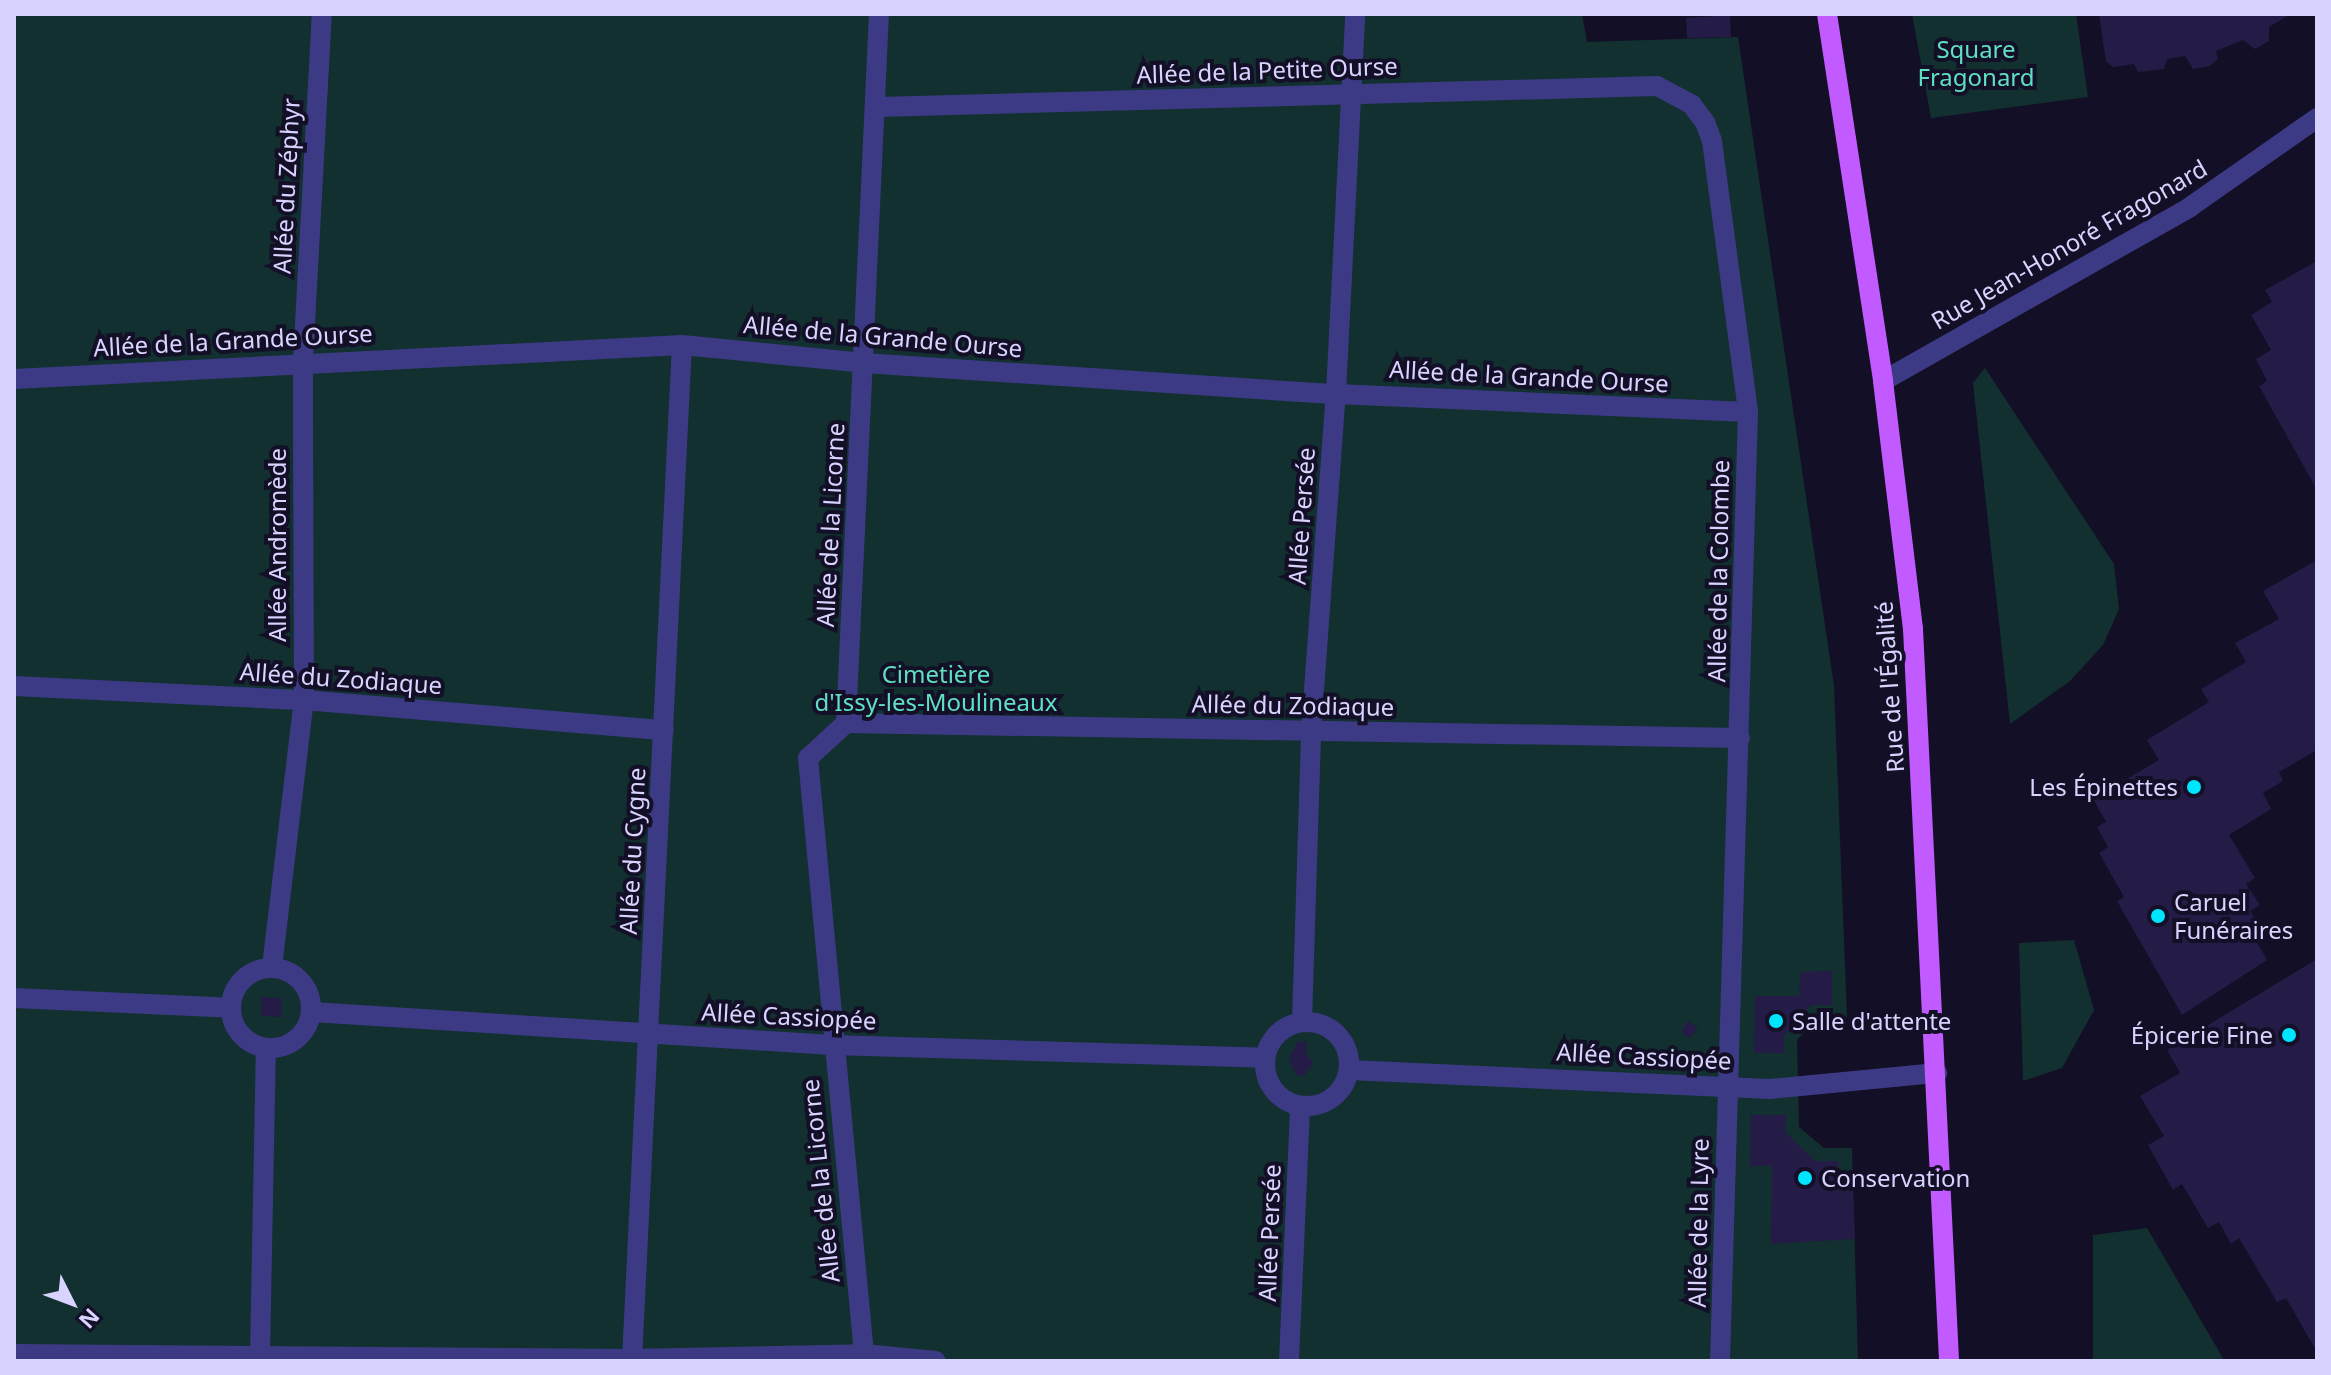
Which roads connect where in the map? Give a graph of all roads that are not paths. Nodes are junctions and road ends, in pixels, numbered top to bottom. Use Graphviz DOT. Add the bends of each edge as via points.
graph roads {
  1 [pos="322,14"];
  2 [pos="879,14"];
  3 [pos="1355,14"];
  4 [pos="1827,14"];
  5 [pos="1657,86"];
  6 [pos="1351,94"];
  7 [pos="878,107"];
  8 [pos="2317,118"];
  9 [pos="682,345"];
  10 [pos="303,361"];
  11 [pos="864,363"];
  12 [pos="14,379"];
  13 [pos="1883,381"];
  14 [pos="1336,394"];
  15 [pos="1748,412"];
  16 [pos="14,686"];
  17 [pos="304,700"];
  18 [pos="846,723"];
  19 [pos="664,730"];
  20 [pos="1311,731"];
  21 [pos="1740,738"];
  22 [pos="272,967"];
  23 [pos="14,998"];
  24 [pos="231,1008"];
  25 [pos="312,1012"];
  26 [pos="1302,1022"];
  27 [pos="649,1035"];
  28 [pos="832,1045"];
  29 [pos="266,1048"];
  30 [pos="1265,1058"];
  31 [pos="1349,1070"];
  32 [pos="1937,1073"];
  33 [pos="1727,1086"];
  34 [pos="1300,1107"];
  35 [pos="14,1354"];
  36 [pos="260,1354"];
  37 [pos="864,1354"];
  38 [pos="632,1359"];
  39 [pos="936,1361"];
  40 [pos="1289,1361"];
  41 [pos="1720,1361"];
  42 [pos="1949,1361"];
  1 -- 10 [label="street, Allée du Zéphyr"];
  2 -- 7 [label="street, Allée de la Licorne"];
  3 -- 6 [label="street, Allée Persée"];
  4 -- 13 [label="main road, Rue de l'Égalité"];
  5 -- 6 [label="street, Allée de la Petite Ourse"];
  5 -- 15 [label="street, Allée de la Colombe" via="1692,105 1712,141"];
  6 -- 7 [label="street, Allée de la Petite Ourse"];
  6 -- 14 [label="street, Allée Persée"];
  7 -- 11 [label="street, Allée de la Licorne"];
  8 -- 13 [label="street, Rue Jean-Honoré Fragonard" via="2190,207"];
  9 -- 10 [label="street, Allée de la Grande Ourse"];
  9 -- 11 [label="street, Allée de la Grande Ourse"];
  9 -- 19 [label="street, Allée du Cygne"];
  10 -- 12 [label="street, Allée de la Grande Ourse"];
  10 -- 17 [label="street, Allée Andromède"];
  11 -- 14 [label="street, Allée de la Grande Ourse"];
  11 -- 18 [label="street, Allée de la Licorne"];
  13 -- 32 [label="main road, Rue de l'Égalité" via="1913,629"];
  14 -- 15 [label="street, Allée de la Grande Ourse"];
  14 -- 20 [label="street, Allée Persée"];
  15 -- 21 [label="street, Allée de la Colombe"];
  16 -- 17 [label="street, Allée du Zodiaque"];
  17 -- 19 [label="street, Allée du Zodiaque"];
  17 -- 22 [label="street, Allée Andromède"];
  18 -- 20 [label="street, Allée du Zodiaque"];
  18 -- 28 [label="street, Allée de la Licorne" via="808,758"];
  19 -- 27 [label="street, Allée du Cygne"];
  20 -- 21 [label="street, Allée du Zodiaque"];
  20 -- 26 [label="street, Allée Persée"];
  21 -- 33 [label="street, Allée de la Colombe"];
  22 -- 24 [label="street" via="238,984"];
  22 -- 25 [label="street" via="306,986"];
  23 -- 24 [label="street"];
  24 -- 29 [label="street" via="245,1039"];
  25 -- 27 [label="street, Allée Cassiopée"];
  25 -- 29 [label="street" via="291,1043"];
  26 -- 30 [label="street" via="1278,1034"];
  26 -- 31 [label="street" via="1327,1026 1338,1035"];
  27 -- 28 [label="street, Allée Cassiopée"];
  27 -- 38 [label="street, Allée du Cygne"];
  28 -- 30 [label="street, Allée Cassiopée"];
  28 -- 37 [label="street, Allée de la Licorne"];
  29 -- 36 [label="street"];
  30 -- 34 [label="street" via="1264,1071 1276,1095"];
  31 -- 33 [label="street, Allée Cassiopée"];
  31 -- 34 [label="street" via="1337,1094 1313,1107"];
  32 -- 33 [label="street, Allée Cassiopée" via="1770,1089"];
  32 -- 42 [label="main road, Rue de l'Égalité"];
  33 -- 41 [label="street, Allée de la Lyre"];
  34 -- 40 [label="street, Allée Persée"];
  35 -- 36 [label="street"];
  36 -- 38 [label="street"];
  37 -- 38 [label="street"];
  37 -- 39 [label="street"];
}
